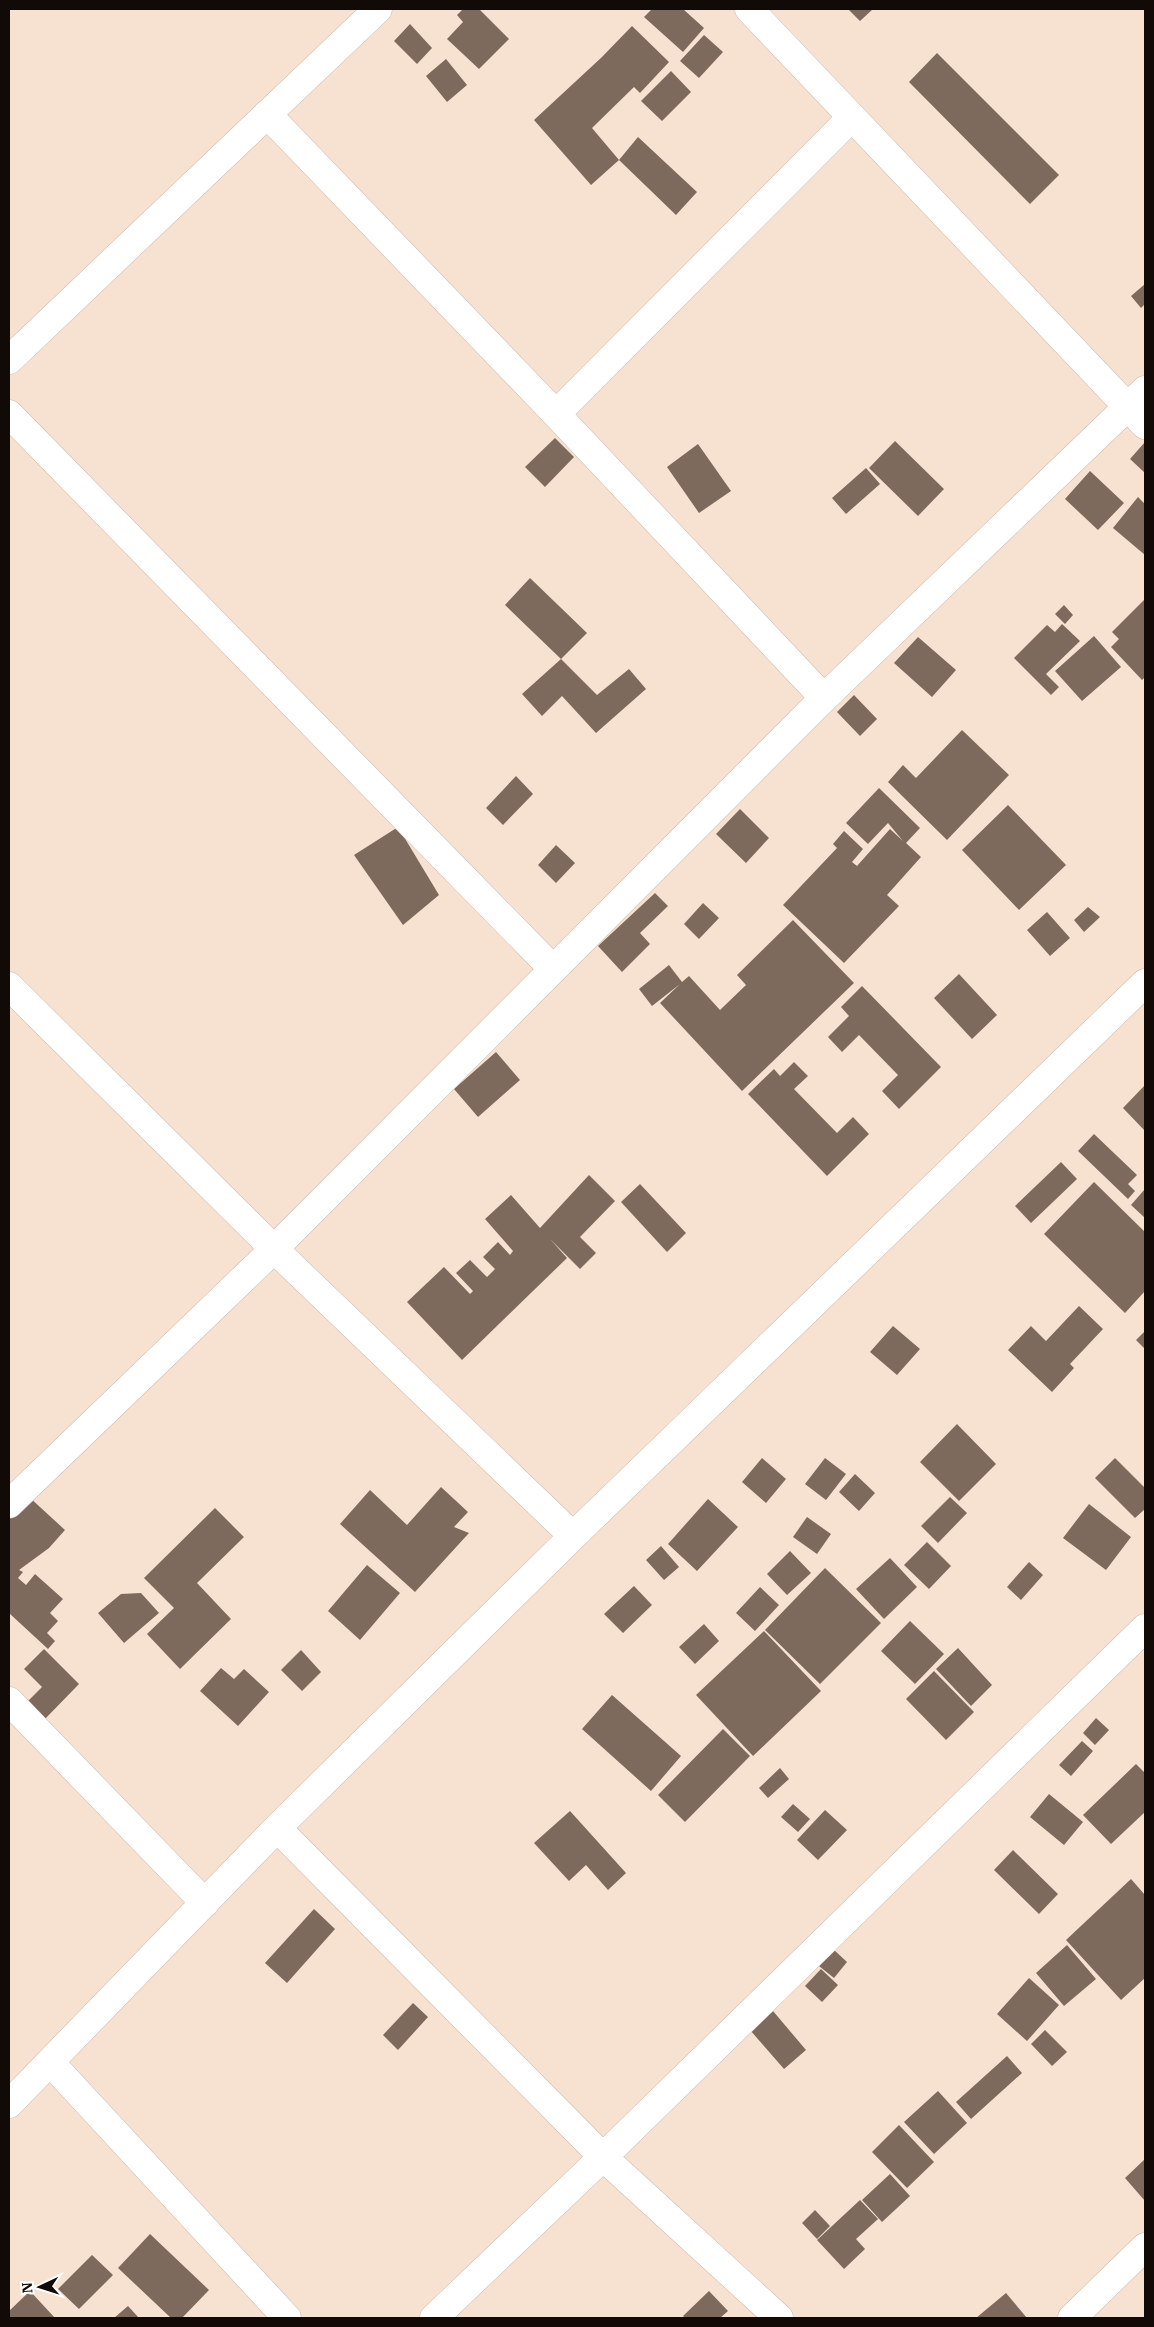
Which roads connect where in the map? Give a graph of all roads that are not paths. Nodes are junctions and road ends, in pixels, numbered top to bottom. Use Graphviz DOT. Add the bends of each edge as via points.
graph roads {
  1 [pos="378,9"];
  2 [pos="749,9"];
  3 [pos="267,114"];
  4 [pos="852,117"];
  5 [pos="9,360"];
  6 [pos="1139,408"];
  7 [pos="9,414"];
  8 [pos="556,414"];
  9 [pos="824,698"];
  10 [pos="552,968"];
  11 [pos="1145,983"];
  12 [pos="9,986"];
  13 [pos="274,1249"];
  14 [pos="9,1504"];
  15 [pos="574,1536"];
  16 [pos="1145,1628"];
  17 [pos="9,1700"];
  18 [pos="277,1828"];
  19 [pos="205,1903"];
  20 [pos="50,2062"];
  21 [pos="9,2104"];
  22 [pos="603,2157"];
  23 [pos="1145,2247"];
  24 [pos="287,2318"];
  25 [pos="434,2318"];
  26 [pos="779,2318"];
  27 [pos="1072,2318"];
  1 -- 3 [label="street"];
  2 -- 4 [label="street"];
  3 -- 5 [label="street"];
  3 -- 8 [label="street"];
  4 -- 6 [label="street"];
  4 -- 8 [label="street"];
  6 -- 9 [label="street"];
  7 -- 10 [label="street"];
  8 -- 9 [label="street"];
  9 -- 10 [label="street"];
  10 -- 13 [label="street"];
  11 -- 15 [label="street"];
  12 -- 13 [label="street"];
  13 -- 14 [label="street"];
  13 -- 15 [label="street"];
  15 -- 18 [label="street"];
  16 -- 22 [label="street"];
  17 -- 19 [label="street"];
  18 -- 19 [label="street"];
  18 -- 22 [label="street"];
  19 -- 20 [label="street"];
  20 -- 21 [label="street"];
  20 -- 24 [label="street"];
  22 -- 25 [label="street"];
  22 -- 26 [label="street"];
  23 -- 27 [label="street"];
}
